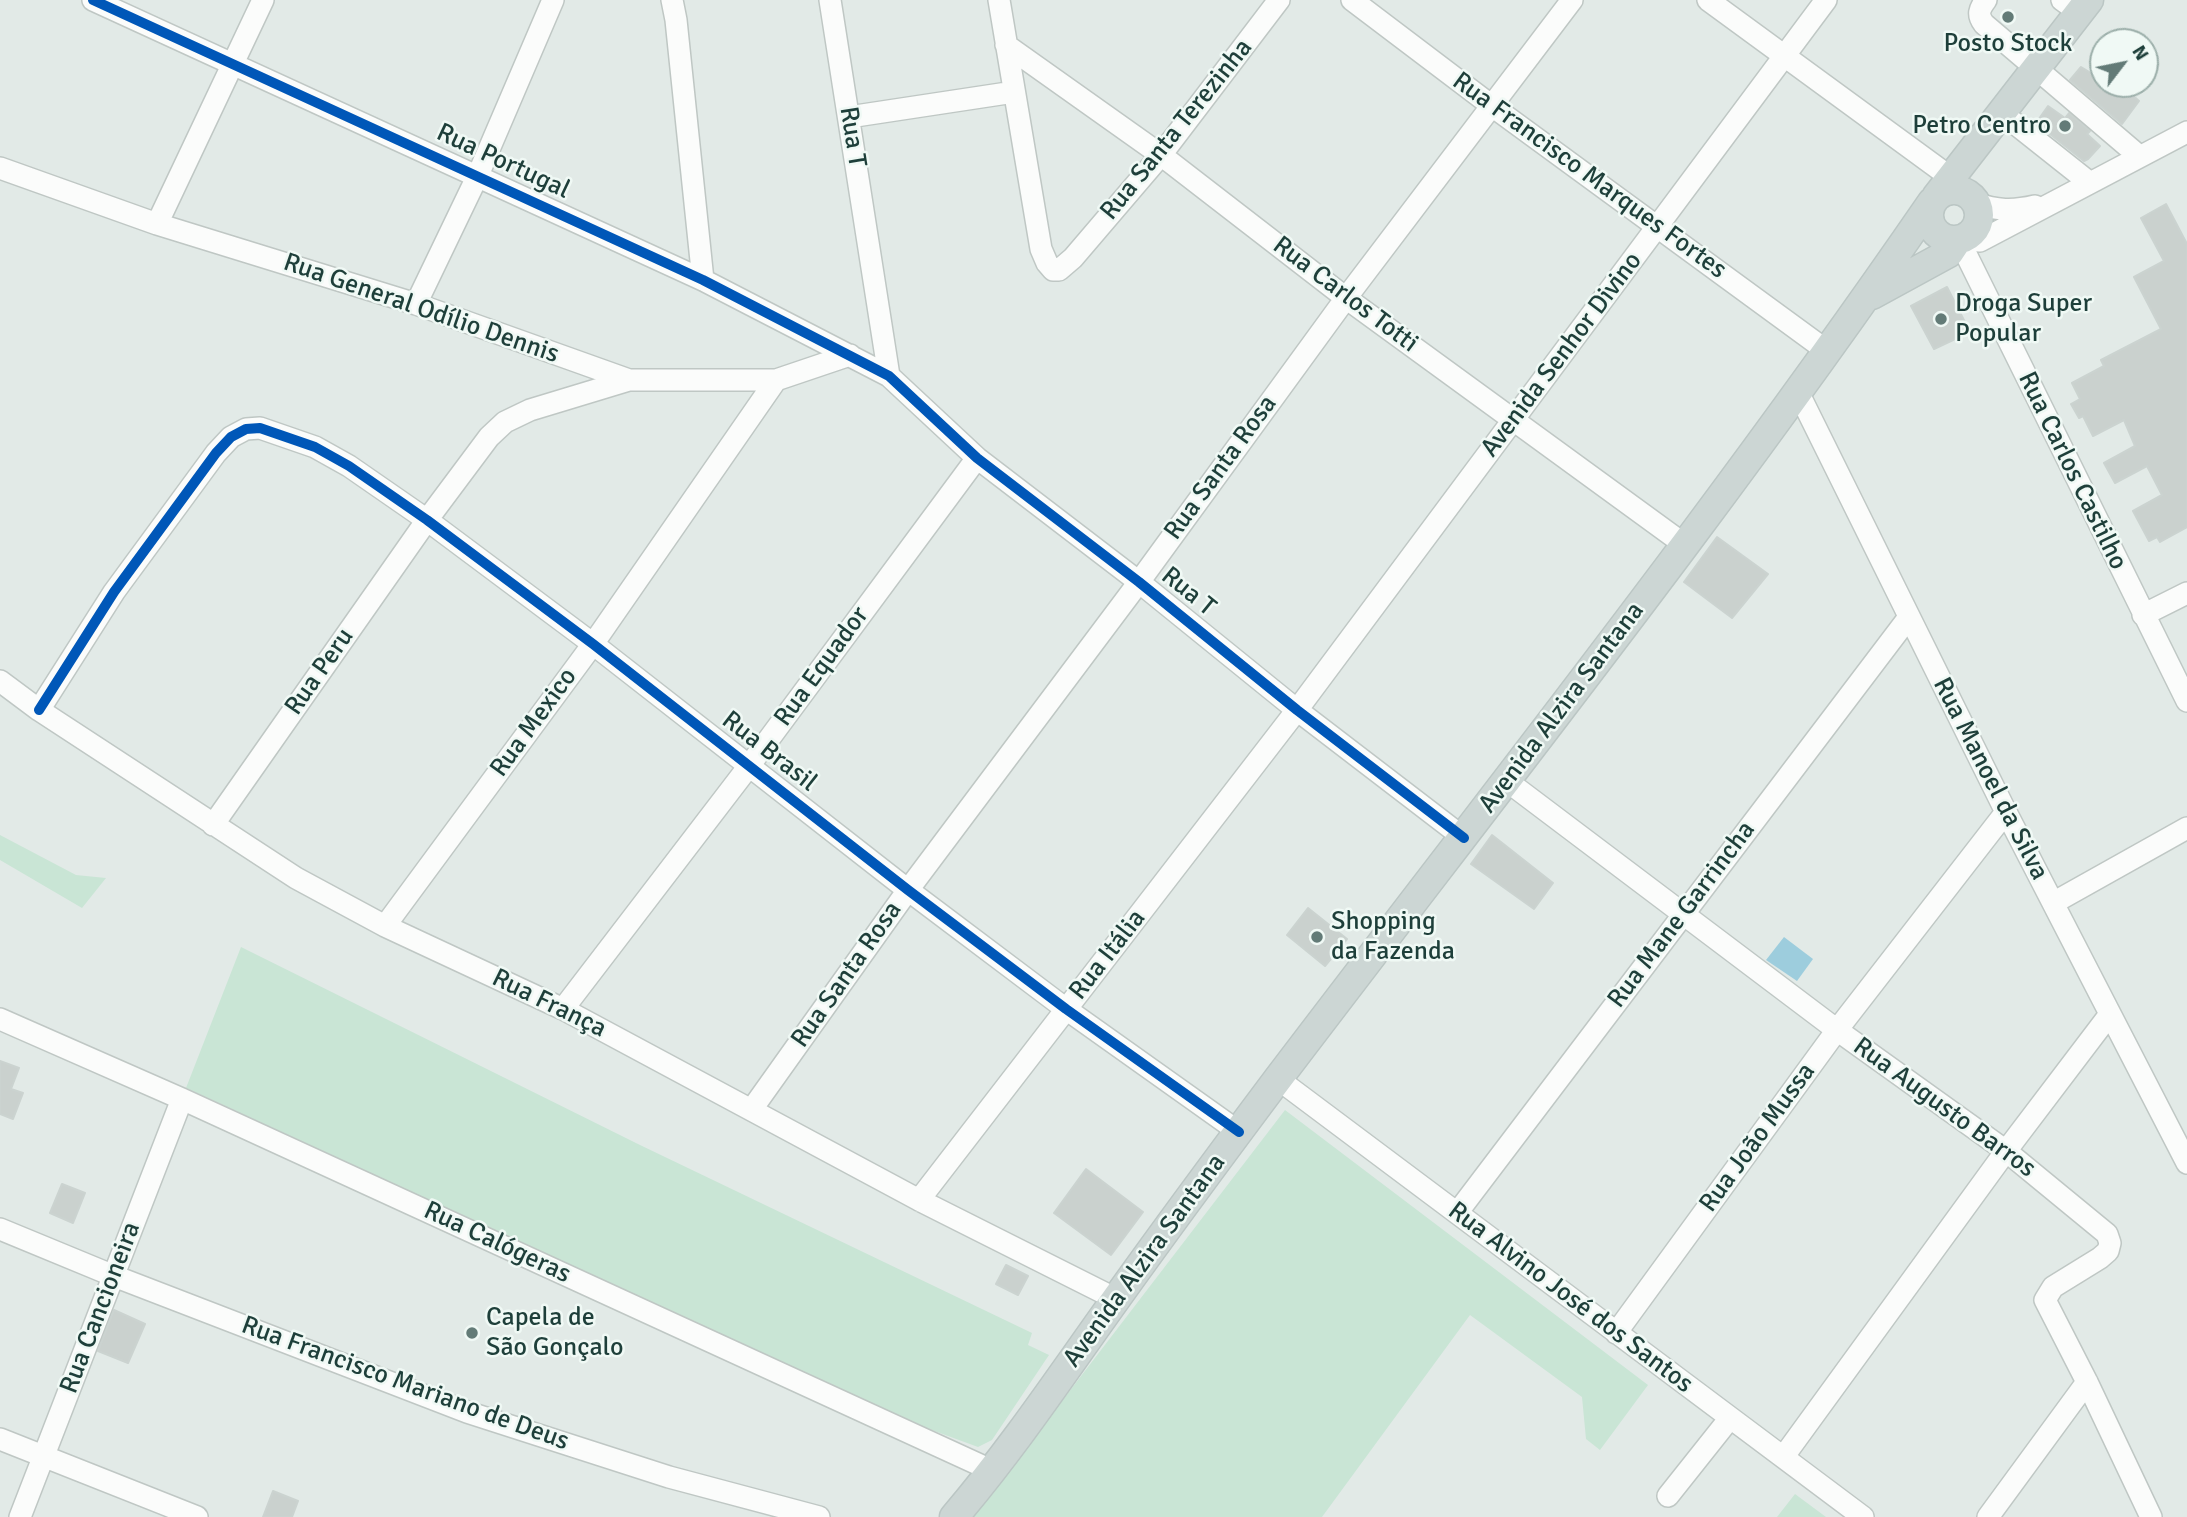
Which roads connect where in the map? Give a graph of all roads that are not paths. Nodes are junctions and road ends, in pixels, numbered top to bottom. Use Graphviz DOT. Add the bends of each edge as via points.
graph roads {
  1 [pos="93,0"];
  2 [pos="263,0"];
  3 [pos="552,0"];
  4 [pos="672,0"];
  5 [pos="830,0"];
  6 [pos="999,0"];
  7 [pos="1279,0"];
  8 [pos="1352,0"];
  9 [pos="1572,0"];
  10 [pos="1708,0"];
  11 [pos="1826,0"];
  12 [pos="1986,0"];
  13 [pos="2077,4"];
  14 [pos="1006,45"];
  15 [pos="1784,57"];
  16 [pos="234,64"];
  17 [pos="2036,69"];
  18 [pos="1014,92"];
  19 [pos="1492,106"];
  20 [pos="849,117"];
  21 [pos="1999,119"];
  22 [pos="2187,132"];
  23 [pos="1161,155"];
  24 [pos="2139,156"];
  25 [pos="0,168"];
  26 [pos="478,175"];
  27 [pos="2090,183"];
  28 [pos="1953,195"];
  29 [pos="2054,201"];
  30 [pos="157,224"];
  31 [pos="1659,228"];
  32 [pos="1959,240"];
  33 [pos="703,280"];
  34 [pos="1346,298"];
  35 [pos="1864,299"];
  36 [pos="416,304"];
  37 [pos="1827,351"];
  38 [pos="850,355"];
  39 [pos="889,376"];
  40 [pos="629,380"];
  41 [pos="776,380"];
  42 [pos="1798,392"];
  43 [pos="1513,419"];
  44 [pos="977,458"];
  45 [pos="427,520"];
  46 [pos="1685,545"];
  47 [pos="1139,582"];
  48 [pos="2187,593"];
  49 [pos="2143,615"];
  50 [pos="1909,617"];
  51 [pos="593,644"];
  52 [pos="0,681"];
  53 [pos="2187,701"];
  54 [pos="39,710"];
  55 [pos="1297,710"];
  56 [pos="750,766"];
  57 [pos="1507,781"];
  58 [pos="2006,812"];
  59 [pos="213,825"];
  60 [pos="2187,828"];
  61 [pos="1464,838"];
  62 [pos="908,890"];
  63 [pos="2053,903"];
  64 [pos="1682,914"];
  65 [pos="384,926"];
  66 [pos="563,1009"];
  67 [pos="1066,1009"];
  68 [pos="2110,1014"];
  69 [pos="0,1019"];
  70 [pos="1836,1030"];
  71 [pos="1278,1079"];
  72 [pos="183,1098"];
  73 [pos="752,1109"];
  74 [pos="1239,1132"];
  75 [pos="2006,1151"];
  76 [pos="2187,1163"];
  77 [pos="919,1200"];
  78 [pos="1457,1213"];
  79 [pos="0,1229"];
  80 [pos="114,1276"];
  81 [pos="1116,1299"];
  82 [pos="1616,1333"];
  83 [pos="2087,1381"];
  84 [pos="1730,1418"];
  85 [pos="0,1439"];
  86 [pos="44,1456"];
  87 [pos="1784,1456"];
  88 [pos="993,1471"];
  89 [pos="1668,1496"];
  90 [pos="20,1517"];
  91 [pos="197,1517"];
  92 [pos="819,1517"];
  93 [pos="954,1517"];
  94 [pos="1863,1517"];
  95 [pos="1988,1517"];
  96 [pos="2151,1517"];
  1 -- 16 [label="street, Rua Portugal"];
  2 -- 16 [label="street"];
  3 -- 26 [label="street"];
  4 -- 33 [label="street"];
  5 -- 20 [label="street, Rua T"];
  6 -- 14 [label="street"];
  7 -- 23 [label="street, Rua Santa Terezinha"];
  8 -- 19 [label="street, Rua Francisco Marques Fortes"];
  9 -- 19 [label="street, Rua Santa Rosa"];
  10 -- 15 [label="street"];
  11 -- 15 [label="street, Avenida Senhor Divino"];
  12 -- 17 [label="street" via="1979,18"];
  13 -- 17 [label="main road, Avenida Alzira Santana"];
  14 -- 18 [label="street"];
  14 -- 23 [label="street, Rua Carlos Totti"];
  15 -- 28 [label="street"];
  15 -- 31 [label="street, Avenida Senhor Divino"];
  16 -- 26 [label="street, Rua Portugal"];
  16 -- 30 [label="street"];
  17 -- 21 [label="main road, Avenida Alzira Santana"];
  17 -- 24 [label="street"];
  18 -- 20 [label="street"];
  18 -- 23 [label="street, Rua Santa Terezinha" via="1041,249 1053,270 1073,258"];
  19 -- 31 [label="street, Rua Francisco Marques Fortes"];
  19 -- 34 [label="street, Rua Santa Rosa"];
  20 -- 39 [label="street, Rua T"];
  21 -- 27 [label="street"];
  21 -- 28 [label="main road, Avenida Alzira Santana" via="1975,175"];
  22 -- 24 [label="street"];
  23 -- 34 [label="street, Rua Carlos Totti"];
  24 -- 27 [label="street"];
  25 -- 30 [label="street, Rua General Odílio Dennis"];
  26 -- 33 [label="street, Rua Portugal"];
  26 -- 36 [label="street"];
  27 -- 29 [label="street"];
  28 -- 29 [label="street" via="1990,208 2017,211"];
  28 -- 32 [label="main road" via="1978,214 1971,234"];
  28 -- 32 [label="main road" via="1928,220 1944,239"];
  28 -- 35 [label="main road, Avenida Alzira Santana"];
  29 -- 32 [label="street" via="1980,241"];
  30 -- 36 [label="street, Rua General Odílio Dennis"];
  31 -- 37 [label="street, Rua Francisco Marques Fortes"];
  31 -- 43 [label="street, Avenida Senhor Divino"];
  32 -- 35 [label="main road, Avenida Alzira Santana" via="1949,253"];
  32 -- 49 [label="street, Rua Carlos Castilho"];
  33 -- 38 [label="street, Rua Portugal"];
  34 -- 43 [label="street, Rua Carlos Totti"];
  34 -- 47 [label="street, Rua Santa Rosa"];
  35 -- 37 [label="main road, Avenida Alzira Santana"];
  36 -- 40 [label="street, Rua General Odílio Dennis"];
  37 -- 42 [label="main road, Avenida Alzira Santana"];
  38 -- 39 [label="street, Rua Portugal"];
  38 -- 41 [label="street, Rua General Odílio Dennis"];
  39 -- 44 [label="street, Rua T"];
  40 -- 41 [label="street, Rua General Odílio Dennis"];
  40 -- 45 [label="street, Rua Peru" via="505,422"];
  41 -- 51 [label="street, Rua Mexico"];
  42 -- 46 [label="main road, Avenida Alzira Santana"];
  42 -- 50 [label="street, Rua Manoel da Silva"];
  43 -- 46 [label="street, Rua Carlos Totti"];
  43 -- 55 [label="street, Avenida Senhor Divino"];
  44 -- 47 [label="street, Rua T"];
  44 -- 56 [label="street, Rua Equador"];
  45 -- 51 [label="street, Rua Brasil"];
  45 -- 54 [label="street, Rua Brasil" via="315,447 260,428 246,429 216,453 114,592"];
  45 -- 59 [label="street, Rua Peru"];
  46 -- 57 [label="main road, Avenida Alzira Santana"];
  47 -- 55 [label="street, Rua T"];
  47 -- 62 [label="street, Rua Santa Rosa"];
  48 -- 49 [label="street"];
  49 -- 53 [label="street, Rua Carlos Castilho"];
  50 -- 58 [label="street, Rua Manoel da Silva"];
  50 -- 64 [label="street, Rua Mane Garrincha"];
  51 -- 56 [label="street, Rua Brasil"];
  51 -- 65 [label="street, Rua Mexico"];
  52 -- 54 [label="street, Rua França"];
  54 -- 59 [label="street, Rua França"];
  55 -- 61 [label="street, Rua T"];
  55 -- 67 [label="street, Rua Itália"];
  56 -- 62 [label="street, Rua Brasil"];
  56 -- 66 [label="street, Rua Equador"];
  57 -- 61 [label="main road, Avenida Alzira Santana"];
  57 -- 64 [label="street, Rua Augusto Barros"];
  58 -- 63 [label="street, Rua Manoel da Silva"];
  58 -- 70 [label="street, Rua João Mussa"];
  59 -- 65 [label="street, Rua França"];
  60 -- 63 [label="street"];
  61 -- 71 [label="main road, Avenida Alzira Santana"];
  62 -- 67 [label="street, Rua Brasil"];
  62 -- 73 [label="street, Rua Santa Rosa"];
  63 -- 68 [label="street, Rua Manoel da Silva"];
  64 -- 70 [label="street, Rua Augusto Barros"];
  64 -- 78 [label="street, Rua Mane Garrincha"];
  65 -- 66 [label="street, Rua França"];
  66 -- 73 [label="street, Rua França"];
  67 -- 74 [label="street, Rua Brasil"];
  67 -- 77 [label="street, Rua Itália"];
  68 -- 75 [label="street"];
  68 -- 76 [label="street, Rua Manoel da Silva"];
  69 -- 72 [label="street, Rua Calógeras"];
  70 -- 75 [label="street, Rua Augusto Barros"];
  70 -- 82 [label="street, Rua João Mussa"];
  71 -- 74 [label="main road, Avenida Alzira Santana"];
  71 -- 78 [label="street, Rua Alvino José dos Santos"];
  72 -- 80 [label="street, Rua Cancioneira"];
  72 -- 88 [label="street, Rua Calógeras"];
  73 -- 77 [label="street, Rua França"];
  74 -- 81 [label="main road, Avenida Alzira Santana"];
  75 -- 83 [label="street, Rua Augusto Barros" via="2107,1234 2108,1251 2053,1287 2045,1300"];
  75 -- 87 [label="street"];
  77 -- 81 [label="street, Rua França"];
  78 -- 82 [label="street, Rua Alvino José dos Santos"];
  79 -- 80 [label="street, Rua Francisco Mariano de Deus"];
  80 -- 86 [label="street, Rua Cancioneira"];
  80 -- 92 [label="street, Rua Francisco Mariano de Deus" via="467,1412 669,1476"];
  81 -- 88 [label="main road, Avenida Alzira Santana"];
  82 -- 84 [label="street, Rua Alvino José dos Santos"];
  83 -- 95 [label="street"];
  83 -- 96 [label="street, Rua Augusto Barros"];
  84 -- 87 [label="street, Rua Alvino José dos Santos"];
  84 -- 89 [label="street"];
  85 -- 86 [label="street"];
  86 -- 90 [label="street, Rua Cancioneira"];
  86 -- 91 [label="street"];
  87 -- 94 [label="street, Rua Alvino José dos Santos"];
  88 -- 93 [label="main road, Avenida Alzira Santana"];
}
